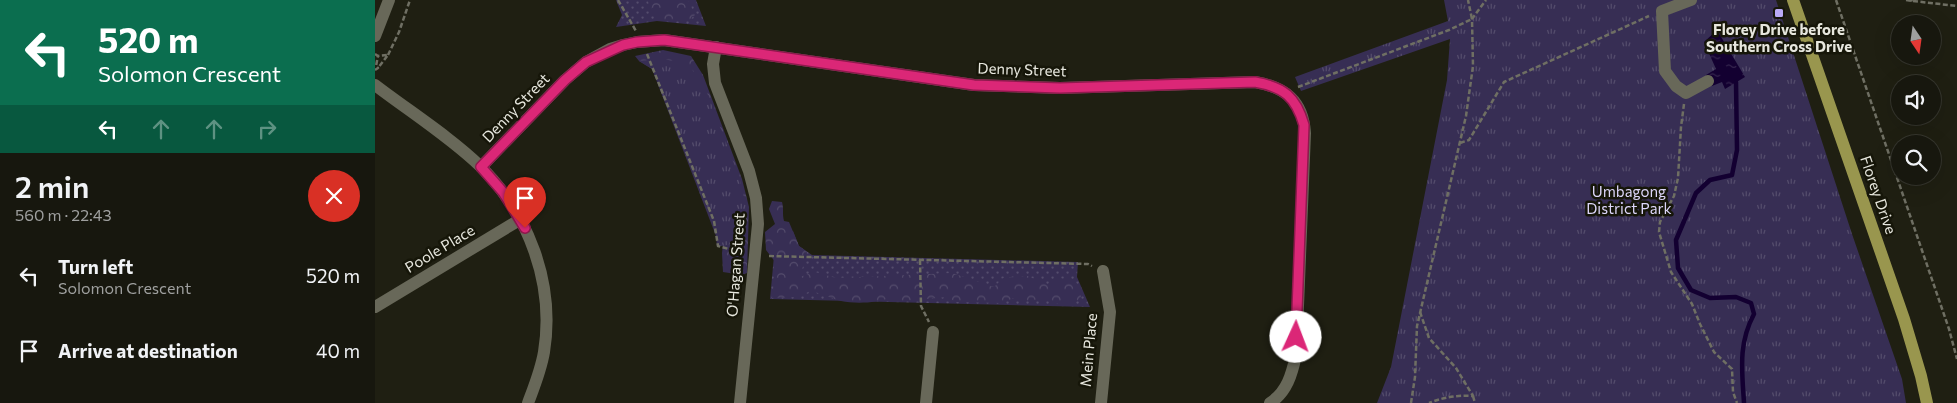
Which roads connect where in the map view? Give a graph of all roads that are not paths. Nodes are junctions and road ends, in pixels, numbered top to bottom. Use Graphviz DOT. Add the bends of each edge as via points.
graph roads {
  1 [pos="389,0"];
  2 [pos="1691,0"];
  3 [pos="1793,0"];
  4 [pos="375,36"];
  5 [pos="716,47"];
  6 [pos="1708,81"];
  7 [pos="375,86"];
  8 [pos="481,167"];
  9 [pos="521,219"];
  10 [pos="1103,271"];
  11 [pos="375,307"];
  12 [pos="933,332"];
  13 [pos="528,403"];
  14 [pos="740,403"];
  15 [pos="925,403"];
  16 [pos="1101,403"];
  17 [pos="1270,403"];
  18 [pos="1927,403"];
  1 -- 4 [label="street"];
  2 -- 6 [label="street" via="1662,10 1665,70 1675,86 1686,93"];
  3 -- 18 [label="main road, Florey Drive" via="1904,319"];
  5 -- 8 [label="street, Denny Street" via="664,40 610,49 586,62 565,80"];
  5 -- 14 [label="street, O'Hagan Street" via="713,64 715,83 757,198 758,224"];
  5 -- 17 [label="street, Denny Street" via="974,85 1060,88 1255,82 1285,92 1300,110 1305,133 1296,346 1292,375"];
  7 -- 8 [label="street"];
  8 -- 9 [label="street"];
  9 -- 11 [label="street, Poole Place"];
  9 -- 13 [label="street" via="542,276 546,325 544,352"];
  10 -- 16 [label="street, Mein Place" via="1110,312"];
  12 -- 15 [label="street"];
}
